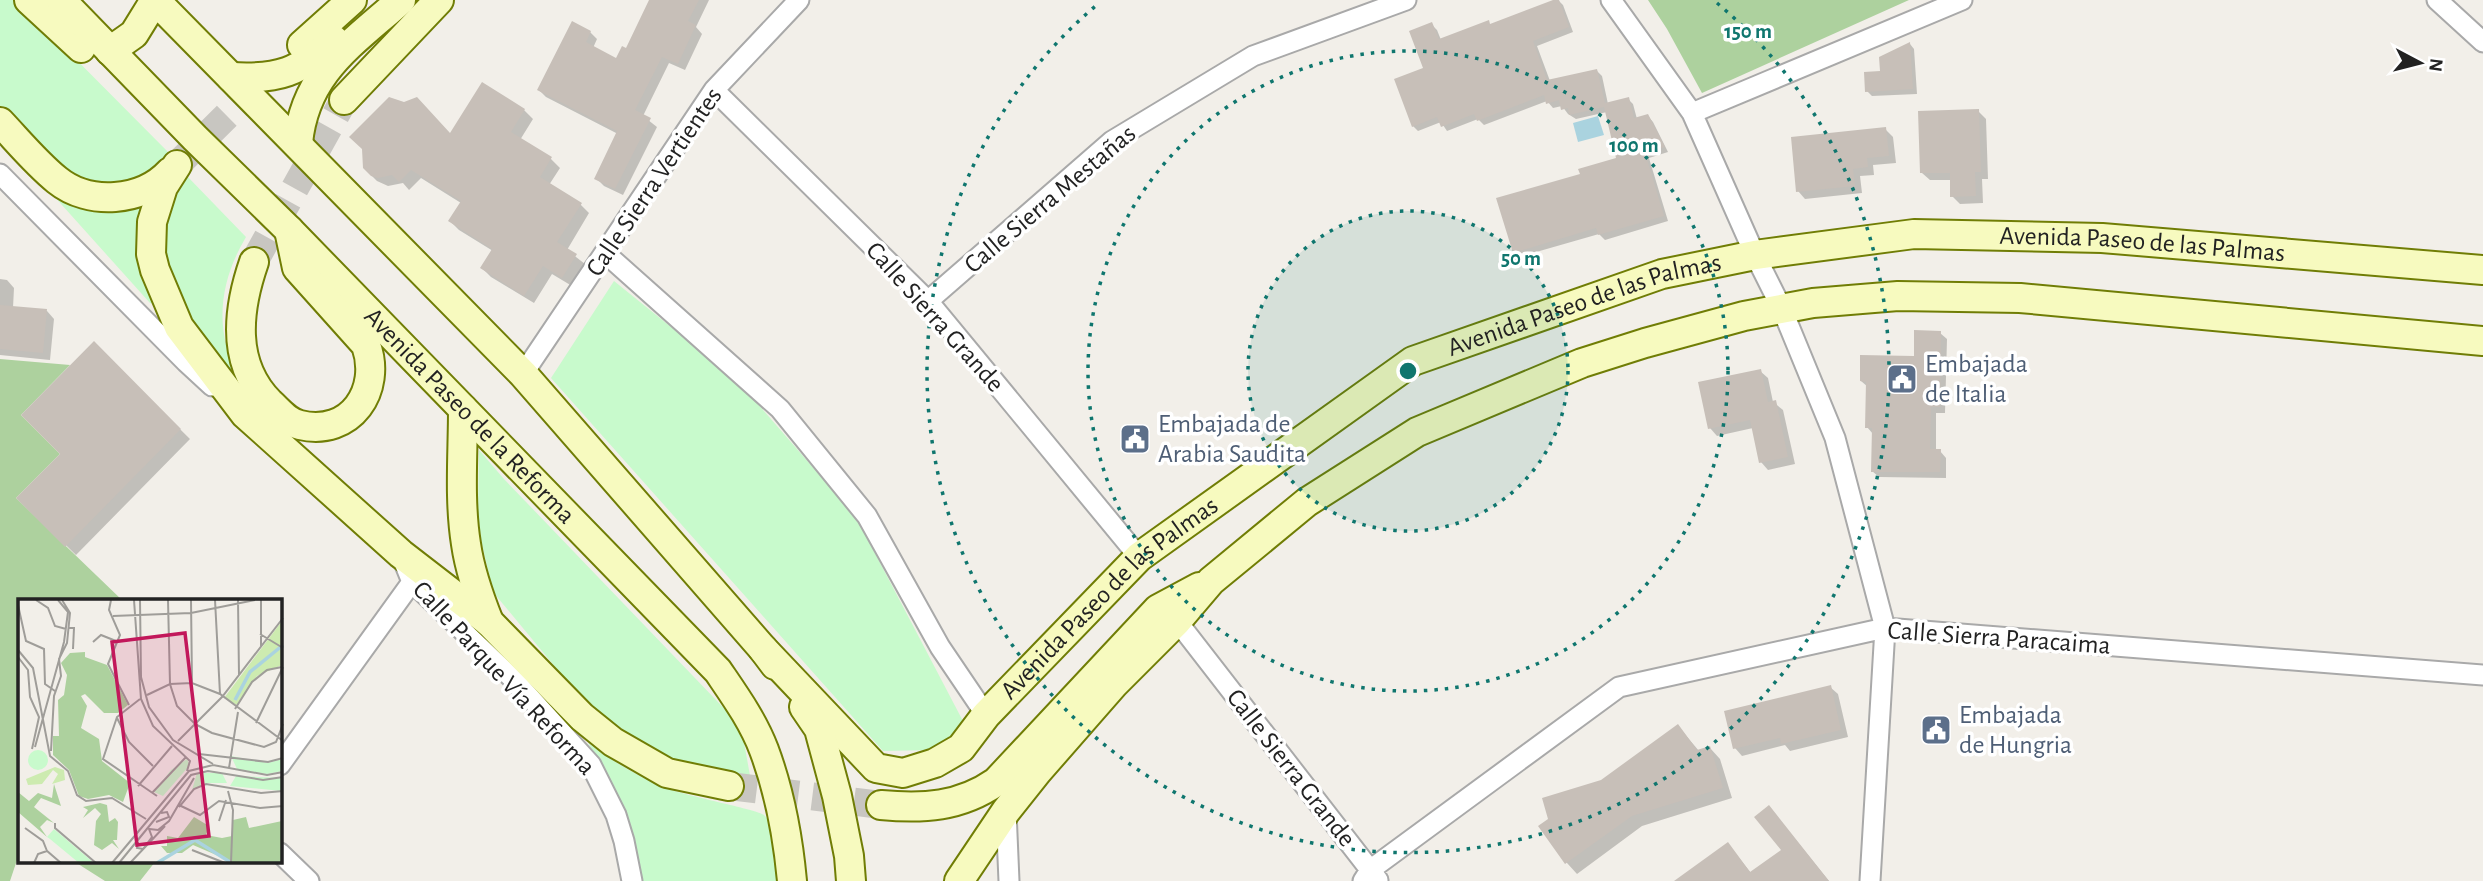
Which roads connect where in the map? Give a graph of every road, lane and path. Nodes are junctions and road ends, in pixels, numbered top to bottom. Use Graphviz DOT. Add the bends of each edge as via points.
graph roads {
  1 [pos="29,0"];
  2 [pos="61,0"];
  3 [pos="155,0"];
  4 [pos="352,0"];
  5 [pos="377,0"];
  6 [pos="401,0"];
  7 [pos="439,0"];
  8 [pos="799,0"];
  9 [pos="1406,0"];
  10 [pos="1611,0"];
  11 [pos="1962,0"];
  12 [pos="2437,0"];
  13 [pos="2483,42"];
  14 [pos="110,51"];
  15 [pos="279,64"];
  16 [pos="231,77"];
  17 [pos="714,90"];
  18 [pos="344,100"];
  19 [pos="1692,113"];
  20 [pos="0,122"];
  21 [pos="195,138"];
  22 [pos="298,143"];
  23 [pos="0,174"];
  24 [pos="289,230"];
  25 [pos="605,253"];
  26 [pos="1755,255"];
  27 [pos="254,262"];
  28 [pos="2483,270"];
  29 [pos="928,301"];
  30 [pos="1782,309"];
  31 [pos="2483,341"];
  32 [pos="523,374"];
  33 [pos="463,409"];
  34 [pos="245,414"];
  35 [pos="401,554"];
  36 [pos="1139,557"];
  37 [pos="1211,581"];
  38 [pos="412,582"];
  39 [pos="1177,621"];
  40 [pos="489,622"];
  41 [pos="1885,628"];
  42 [pos="763,649"];
  43 [pos="2483,675"];
  44 [pos="986,715"];
  45 [pos="282,762"];
  46 [pos="729,786"];
  47 [pos="881,805"];
  48 [pos="1006,811"];
  49 [pos="282,855"];
  50 [pos="302,875"];
  51 [pos="1370,877"];
  52 [pos="632,881"];
  53 [pos="792,881"];
  54 [pos="851,881"];
  55 [pos="959,881"];
  56 [pos="1009,881"];
  57 [pos="1870,881"];
  1 -- 21 [label="main road" via="159,122"];
  2 -- 14 [label="main road, Avenida Paseo de la Reforma"];
  3 -- 14 [label="main road" via="134,34"];
  3 -- 16 [label="main road"];
  4 -- 15 [label="main road"];
  5 -- 16 [label="main road" via="312,61 276,75"];
  6 -- 22 [label="main road" via="323,73 302,114"];
  7 -- 18 [label="main road"];
  8 -- 17 [label="street, Calle Sierra Vertientes"];
  9 -- 29 [label="street, Calle Sierra Mestañas" via="1253,57 1112,141"];
  10 -- 19 [label="street"];
  11 -- 19 [label="street"];
  12 -- 13 [label="street"];
  14 -- 21 [label="main road, Avenida Paseo de la Reforma"];
  16 -- 22 [label="main road"];
  17 -- 25 [label="street, Calle Sierra Vertientes"];
  17 -- 29 [label="street, Calle Sierra Grande"];
  19 -- 26 [label="street"];
  20 -- 34 [label="main road" via="57,180 87,195 137,193 152,187 177,165 163,187 152,222 155,270 179,327"];
  21 -- 24 [label="main road, Avenida Paseo de la Reforma"];
  22 -- 32 [label="main road"];
  23 -- 34 [label="street" via="186,362"];
  24 -- 27 [label="main road" via="297,268 366,345 370,357 367,393 343,419 321,426 287,420 249,374 240,323"];
  24 -- 33 [label="main road, Avenida Paseo de la Reforma"];
  25 -- 32 [label="street, Calle Sierra Vertientes"];
  25 -- 44 [label="street" via="780,409 867,516 940,647"];
  26 -- 28 [label="main road, Avenida Paseo de las Palmas" via="1914,234 2102,238"];
  26 -- 30 [label="street"];
  26 -- 36 [label="main road, Avenida Paseo de las Palmas" via="1662,274 1413,360"];
  29 -- 36 [label="street, Calle Sierra Grande"];
  30 -- 31 [label="main road, Avenida Paseo de las Palmas" via="1898,296 2020,298"];
  30 -- 37 [label="main road, Avenida Paseo de las Palmas" via="1582,363 1417,432 1307,502"];
  30 -- 41 [label="street" via="1835,438"];
  32 -- 42 [label="main road"];
  33 -- 40 [label="main road" via="465,542"];
  33 -- 53 [label="main road, Avenida Paseo de la Reforma" via="718,671 764,749"];
  34 -- 35 [label="main road"];
  35 -- 38 [label="street, Calle Parque Vía Reforma"];
  35 -- 40 [label="main road"];
  36 -- 44 [label="main road, Avenida Paseo de las Palmas"];
  37 -- 39 [label="main road, Avenida Paseo de las Palmas"];
  37 -- 47 [label="main road" via="1158,609 996,782 980,793 934,807"];
  38 -- 45 [label="street"];
  38 -- 52 [label="street, Calle Parque Vía Reforma" via="514,680 592,765 616,815"];
  39 -- 48 [label="main road, Avenida Paseo de las Palmas" via="1115,684"];
  39 -- 51 [label="street, Calle Sierra Grande"];
  40 -- 46 [label="main road" via="582,717 613,742 667,774"];
  41 -- 43 [label="street, Calle Sierra Paracaima"];
  41 -- 51 [label="street, Calle Sierra Paracaima" via="1619,687"];
  41 -- 57 [label="street"];
  42 -- 44 [label="main road, Avenida Paseo de las Palmas" via="876,768 904,773 935,763 961,748"];
  42 -- 54 [label="main road" via="819,729 845,832"];
  48 -- 55 [label="main road, Avenida Paseo de las Palmas"];
  48 -- 56 [label="street"];
  49 -- 50 [label="street"];
}
